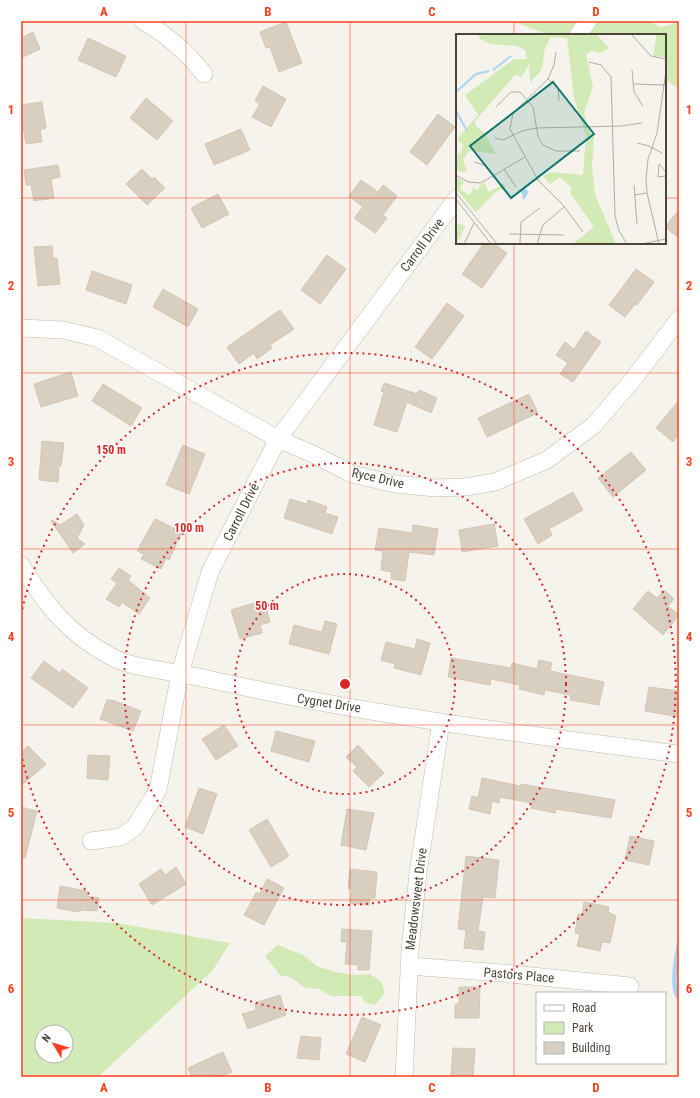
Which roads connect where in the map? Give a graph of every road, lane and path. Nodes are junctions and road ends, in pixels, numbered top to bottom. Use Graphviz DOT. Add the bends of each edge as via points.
graph roads {
  1 [pos="143,21"];
  2 [pos="588,21"];
  3 [pos="579,34"];
  4 [pos="204,74"];
  5 [pos="456,199"];
  6 [pos="679,319"];
  7 [pos="21,328"];
  8 [pos="278,440"];
  9 [pos="21,565"];
  10 [pos="180,673"];
  11 [pos="440,722"];
  12 [pos="679,754"];
  13 [pos="91,841"];
  14 [pos="409,966"];
  15 [pos="630,986"];
  16 [pos="404,1077"];
  1 -- 4 [label="street" via="168,36 192,58"];
  2 -- 3 [label="street"];
  5 -- 8 [label="street, Carroll Drive"];
  6 -- 8 [label="street, Ryce Drive" via="594,425 547,460 495,482 436,488 396,484 352,474"];
  7 -- 8 [label="street, Ryce Drive" via="62,330 96,338"];
  8 -- 10 [label="street, Carroll Drive" via="210,572"];
  9 -- 10 [label="street, Cygnet Drive" via="45,603 78,637 114,658 151,670"];
  10 -- 11 [label="street, Cygnet Drive" via="282,696"];
  10 -- 13 [label="street, Carroll Drive" via="158,790 135,828 121,837"];
  11 -- 12 [label="street, Cygnet Drive"];
  11 -- 14 [label="street, Meadowsweet Drive" via="418,873"];
  14 -- 15 [label="street, Pastors Place"];
  14 -- 16 [label="street, Meadowsweet Drive"];
}
